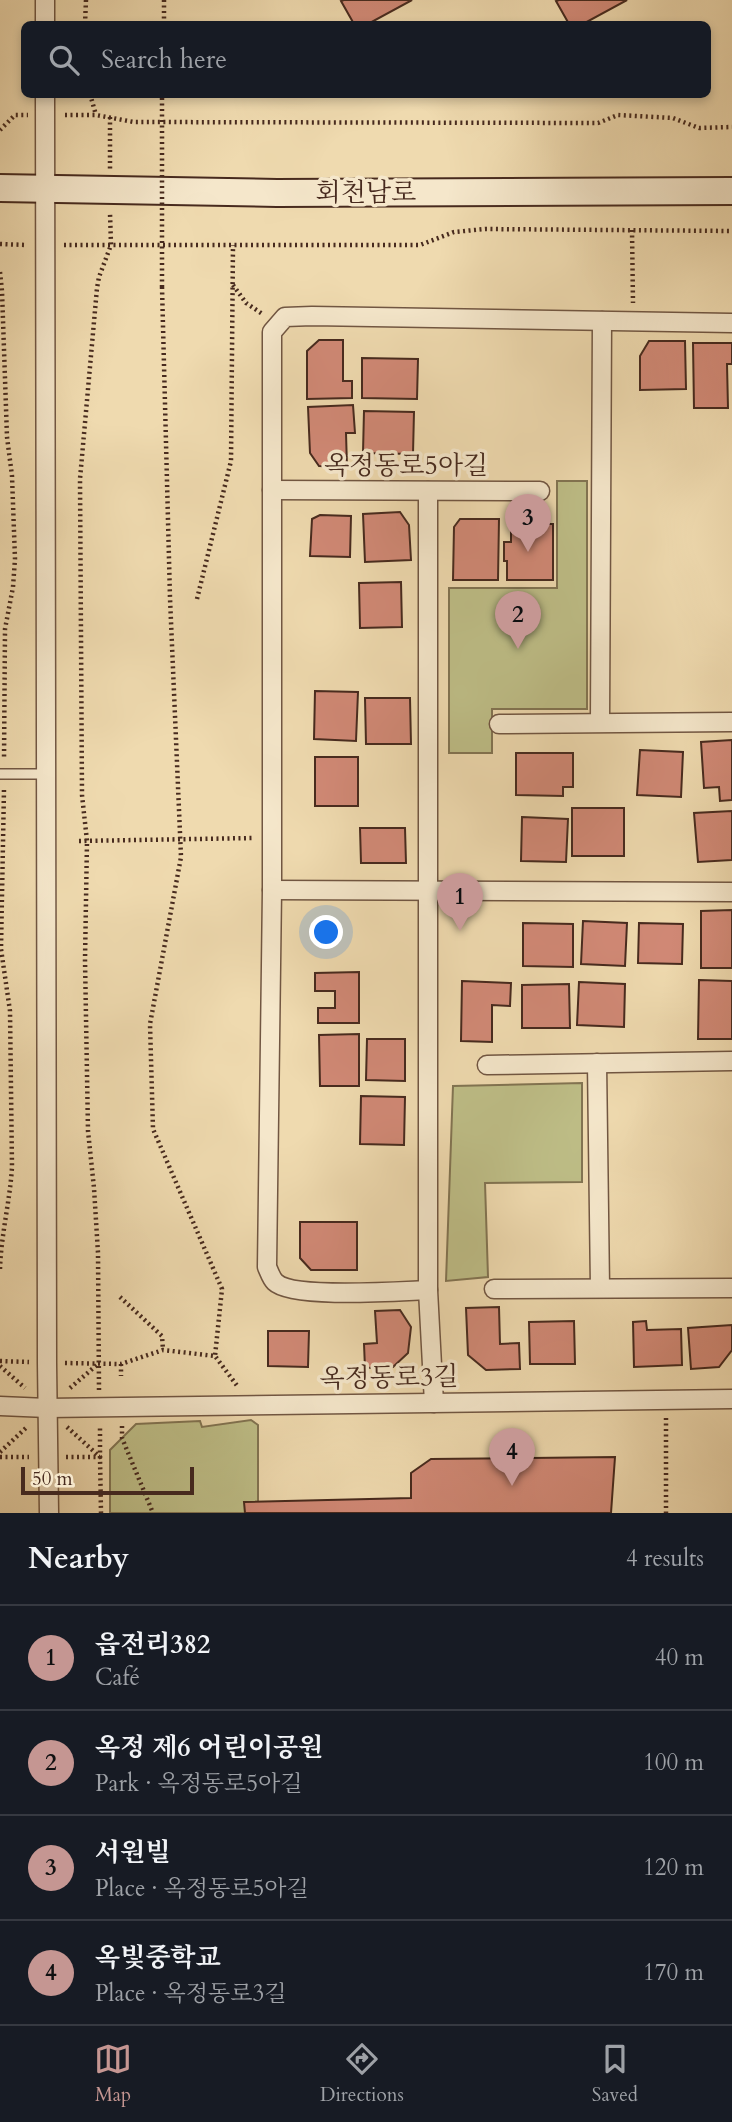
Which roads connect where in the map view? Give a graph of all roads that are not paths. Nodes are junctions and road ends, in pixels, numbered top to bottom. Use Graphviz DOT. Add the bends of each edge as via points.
graph roads {
  1 [pos="45,0"];
  2 [pos="45,21"];
  3 [pos="45,98"];
  4 [pos="0,188"];
  5 [pos="44,190"];
  6 [pos="732,191"];
  7 [pos="602,321"];
  8 [pos="732,324"];
  9 [pos="272,490"];
  10 [pos="540,491"];
  11 [pos="428,492"];
  12 [pos="600,722"];
  13 [pos="732,722"];
  14 [pos="499,724"];
  15 [pos="0,774"];
  16 [pos="46,774"];
  17 [pos="272,890"];
  18 [pos="428,891"];
  19 [pos="732,892"];
  20 [pos="732,1061"];
  21 [pos="597,1063"];
  22 [pos="487,1065"];
  23 [pos="600,1288"];
  24 [pos="732,1288"];
  25 [pos="494,1289"];
  26 [pos="428,1290"];
  27 [pos="732,1399"];
  28 [pos="434,1403"];
  29 [pos="0,1406"];
  30 [pos="47,1408"];
  31 [pos="49,1513"];
  1 -- 2 [label="street"];
  3 -- 5 [label="street"];
  4 -- 5 [label="main road, 회천남로"];
  5 -- 6 [label="main road, 회천남로"];
  5 -- 16 [label="street"];
  7 -- 8 [label="street"];
  7 -- 9 [label="street" via="285,317 272,332"];
  7 -- 12 [label="street"];
  9 -- 11 [label="street, 옥정동로5아길"];
  9 -- 17 [label="street"];
  10 -- 11 [label="street, 옥정동로5아길"];
  11 -- 18 [label="street"];
  12 -- 13 [label="street"];
  12 -- 14 [label="street"];
  15 -- 16 [label="lane"];
  16 -- 30 [label="street"];
  17 -- 18 [label="street"];
  17 -- 26 [label="street" via="267,1267 275,1282 288,1289"];
  18 -- 19 [label="street"];
  18 -- 26 [label="street"];
  20 -- 21 [label="street"];
  21 -- 22 [label="street"];
  21 -- 23 [label="street"];
  23 -- 24 [label="street"];
  23 -- 25 [label="street"];
  26 -- 28 [label="street"];
  27 -- 28 [label="street, 옥정동로3길"];
  28 -- 30 [label="street, 옥정동로3길"];
  29 -- 30 [label="street, 옥정동로3길"];
  30 -- 31 [label="street"];
}
